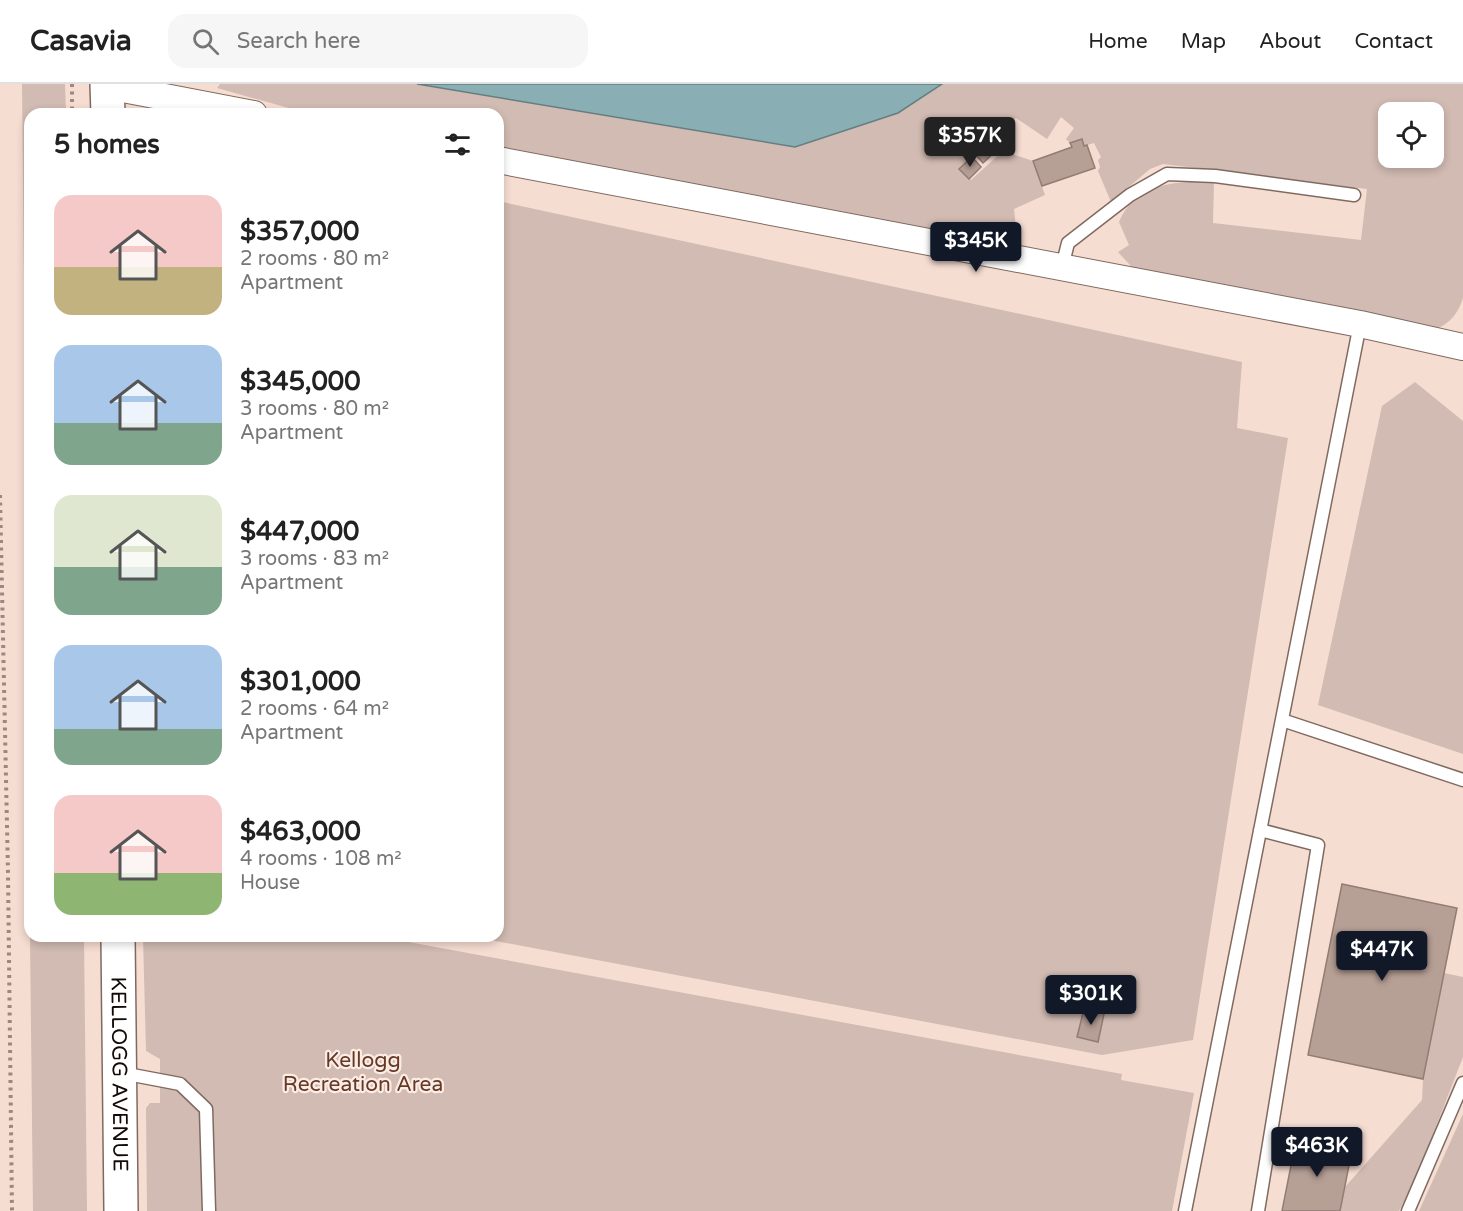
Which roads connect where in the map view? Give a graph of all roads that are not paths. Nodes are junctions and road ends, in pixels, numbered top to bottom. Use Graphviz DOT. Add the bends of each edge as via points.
graph roads {
  1 [pos="107,95"];
  2 [pos="208,108"];
  3 [pos="504,161"];
  4 [pos="1354,195"];
  5 [pos="1062,267"];
  6 [pos="1360,324"];
  7 [pos="1463,346"];
  8 [pos="1282,720"];
  9 [pos="1463,780"];
  10 [pos="1260,830"];
  11 [pos="118,942"];
  12 [pos="118,1072"];
  13 [pos="1463,1083"];
  14 [pos="121,1211"];
  15 [pos="209,1211"];
  16 [pos="1185,1211"];
  17 [pos="1258,1211"];
  18 [pos="1408,1211"];
  1 -- 2 [label="street"];
  3 -- 5 [label="street"];
  4 -- 5 [label="lane" via="1215,176 1167,174 1130,195 1068,243"];
  5 -- 6 [label="street"];
  6 -- 7 [label="street"];
  6 -- 8 [label="lane"];
  8 -- 9 [label="lane"];
  8 -- 10 [label="lane"];
  10 -- 16 [label="lane"];
  10 -- 17 [label="lane" via="1318,845"];
  11 -- 12 [label="main road, KELLOGG AVENUE"];
  12 -- 14 [label="main road, KELLOGG AVENUE"];
  12 -- 15 [label="lane" via="180,1084 206,1109"];
  13 -- 18 [label="lane"];
}
